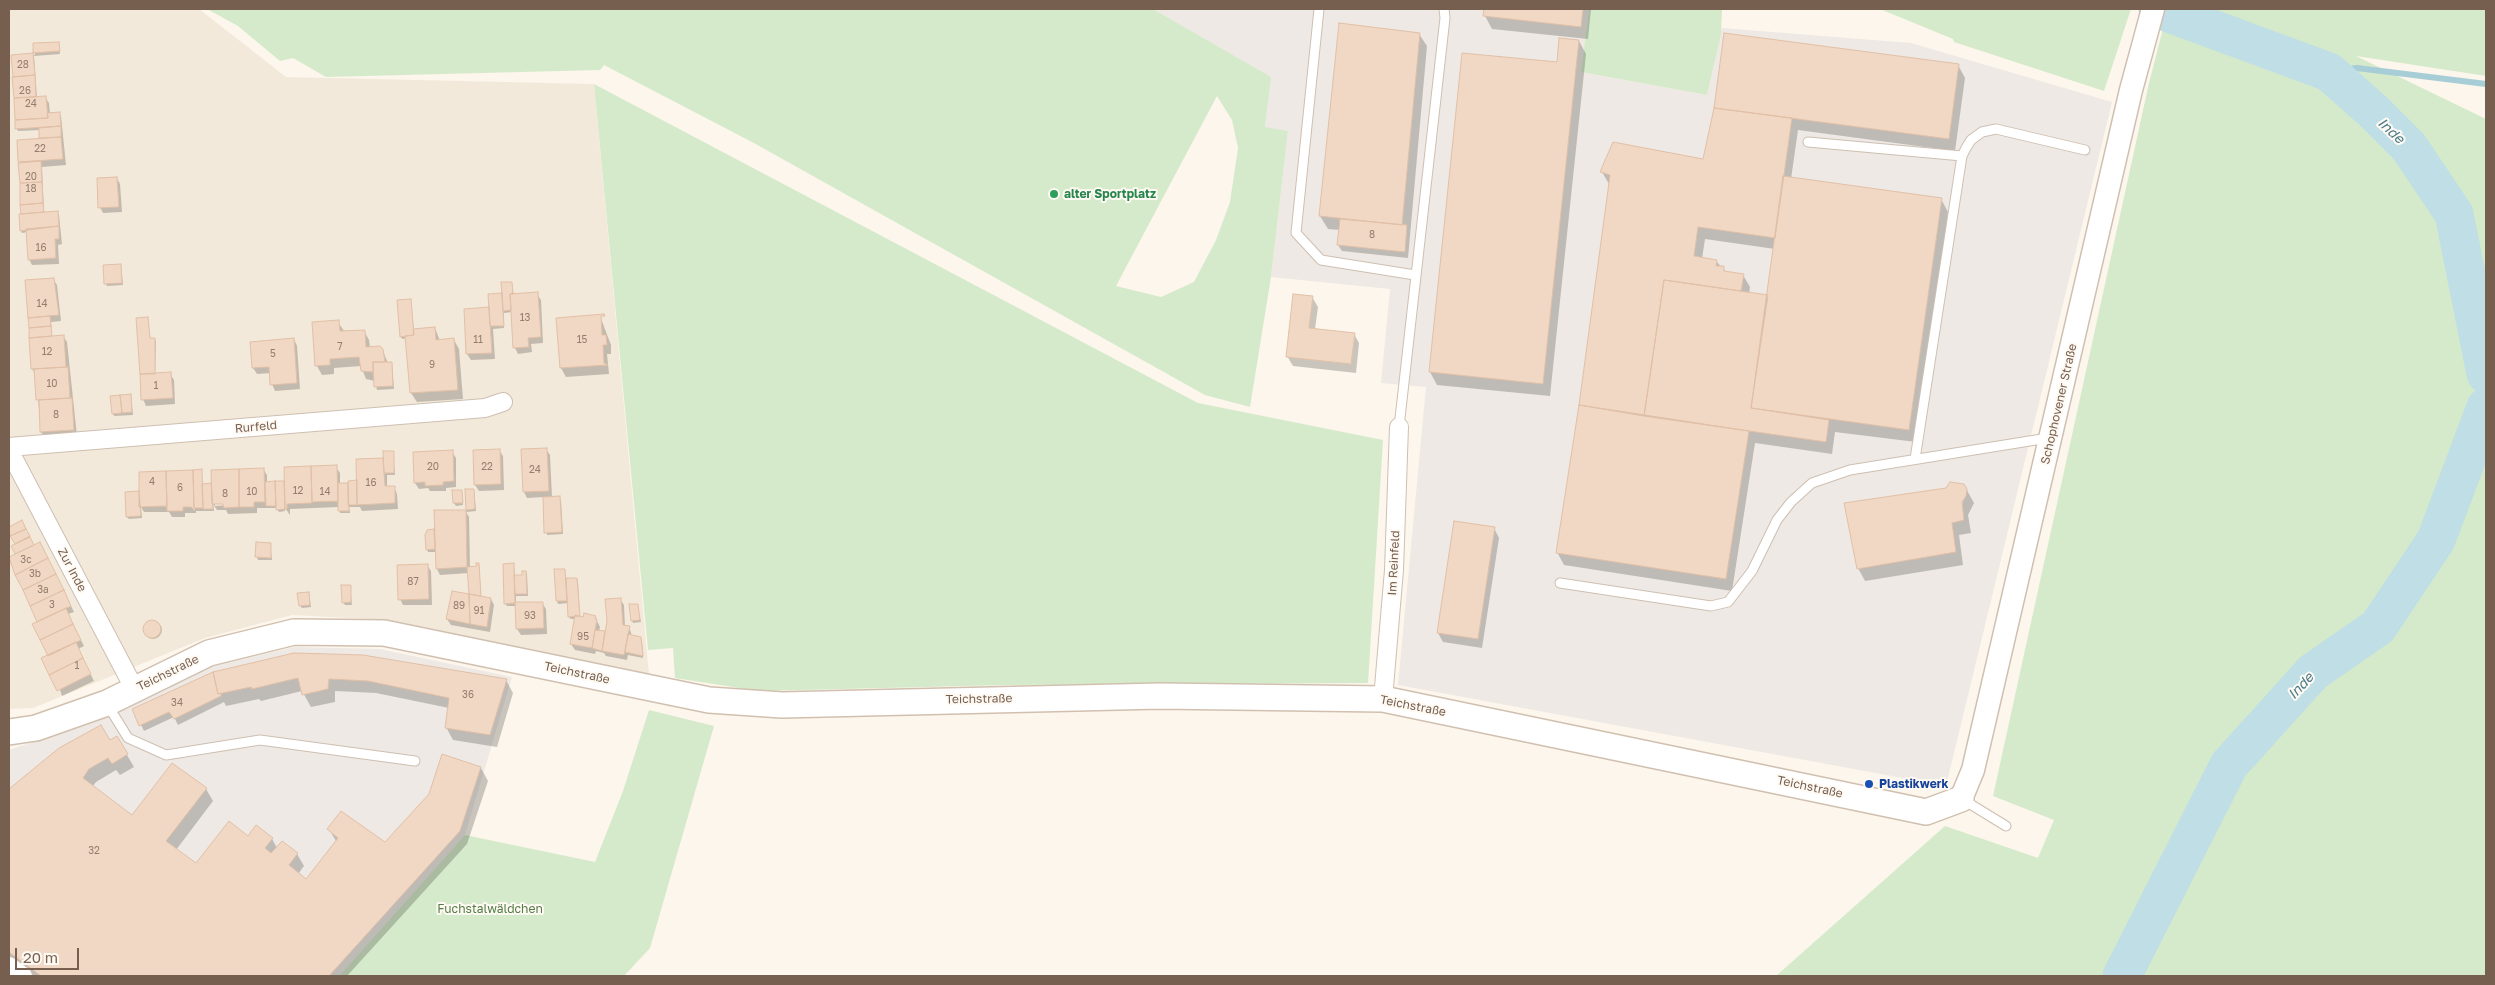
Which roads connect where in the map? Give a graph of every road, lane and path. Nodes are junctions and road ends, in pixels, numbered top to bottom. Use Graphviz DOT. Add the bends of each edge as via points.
graph roads {
  1 [pos="1320,9"];
  2 [pos="1444,9"];
  3 [pos="2154,9"];
  4 [pos="1808,142"];
  5 [pos="2085,150"];
  6 [pos="1962,156"];
  7 [pos="1416,275"];
  8 [pos="503,402"];
  9 [pos="1399,427"];
  10 [pos="2051,438"];
  11 [pos="9,449"];
  12 [pos="1915,459"];
  13 [pos="1560,583"];
  14 [pos="135,690"];
  15 [pos="1383,699"];
  16 [pos="107,704"];
  17 [pos="9,732"];
  18 [pos="416,761"];
  19 [pos="1962,799"];
  20 [pos="2006,826"];
  21 [pos="9,966"];
  22 [pos="22,976"];
  1 -- 7 [label="lane" via="1296,233 1321,260"];
  2 -- 7 [label="lane"];
  3 -- 10 [label="street, Schophovener Straße" via="2135,75"];
  4 -- 6 [label="lane"];
  5 -- 6 [label="lane" via="1996,129 1982,132 1972,140"];
  6 -- 12 [label="lane"];
  7 -- 9 [label="lane"];
  8 -- 11 [label="street, Rurfeld" via="485,408"];
  9 -- 15 [label="street, Im Reinfeld" via="1394,570"];
  10 -- 12 [label="lane"];
  10 -- 19 [label="street, Schophovener Straße" via="1973,770"];
  11 -- 14 [label="street, Zur Inde"];
  12 -- 13 [label="lane" via="1850,470 1812,483 1777,520 1752,571 1728,602 1711,606"];
  14 -- 15 [label="main road, Teichstraße" via="209,653 294,632 384,633 709,700 782,705 1160,696"];
  14 -- 16 [label="main road, Teichstraße"];
  15 -- 19 [label="main road, Teichstraße" via="1926,812"];
  16 -- 17 [label="main road, Teichstraße" via="36,728"];
  16 -- 18 [label="lane" via="128,738 166,755 260,740"];
  19 -- 20 [label="lane"];
  21 -- 22 [label="street"];
}
